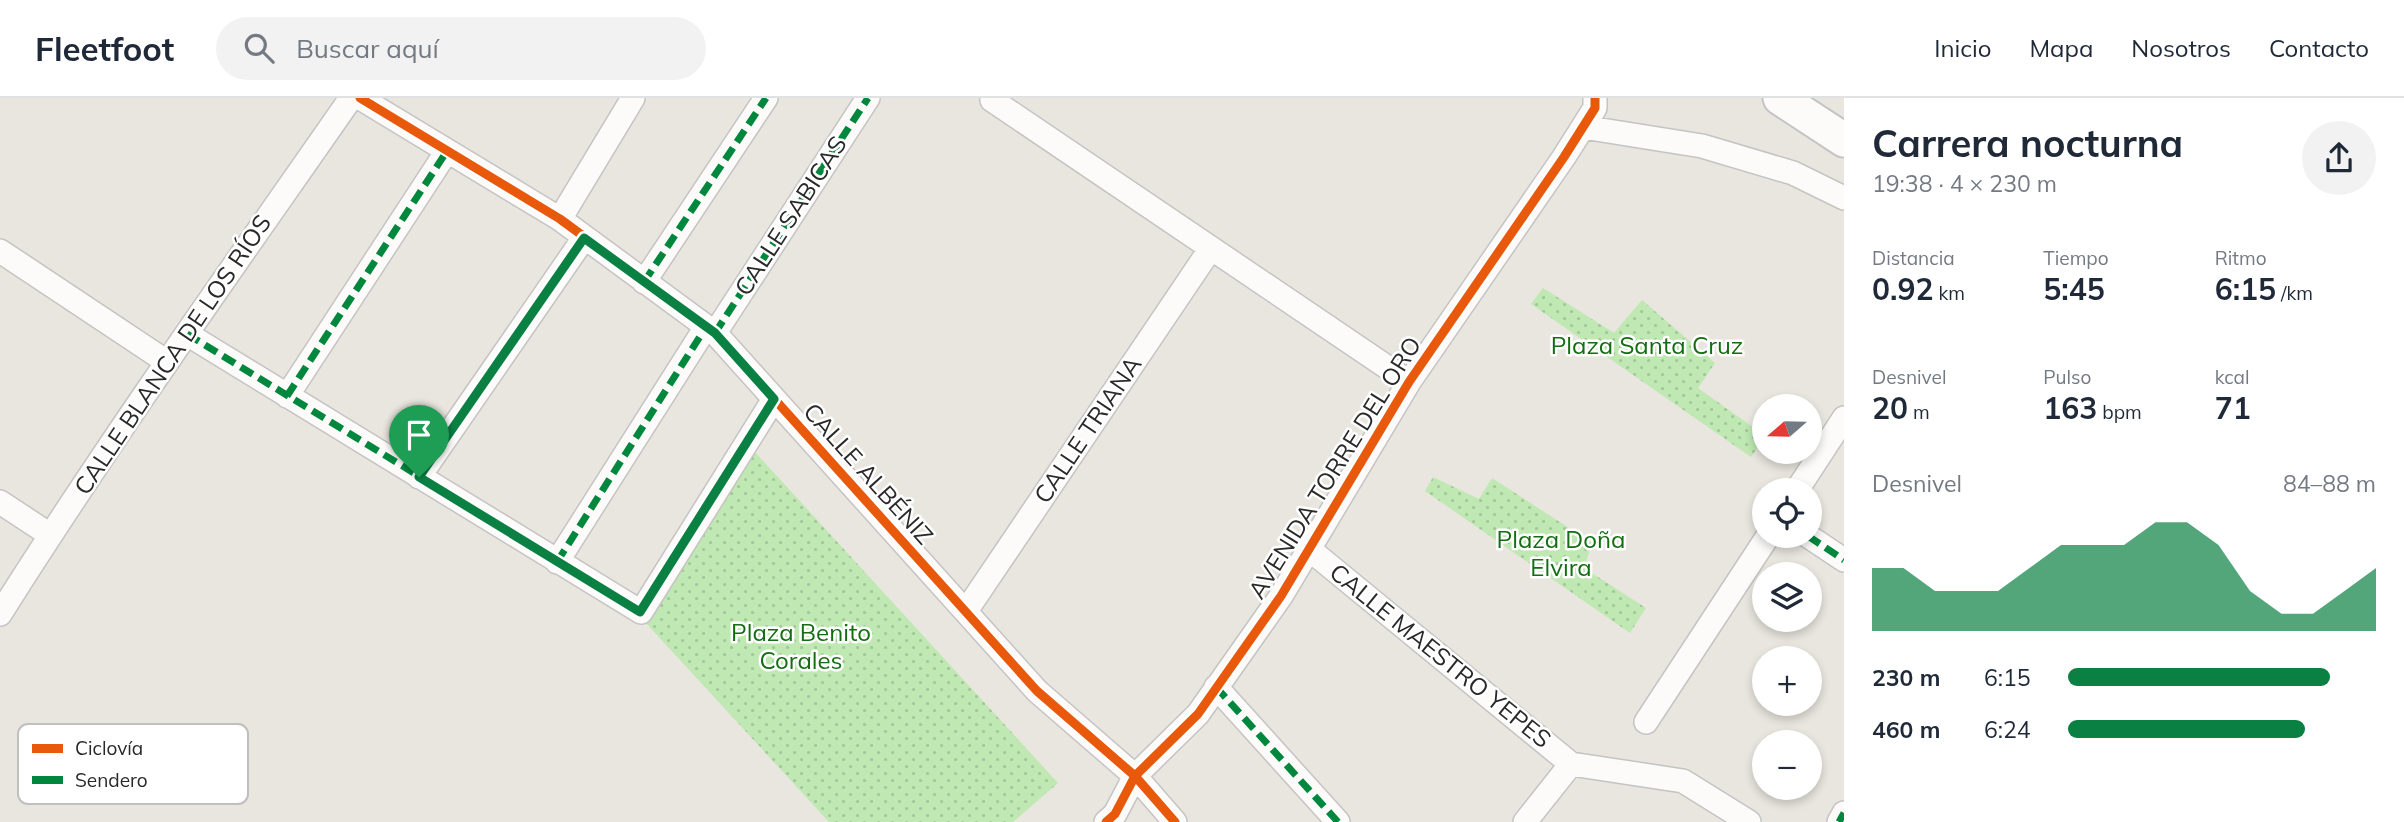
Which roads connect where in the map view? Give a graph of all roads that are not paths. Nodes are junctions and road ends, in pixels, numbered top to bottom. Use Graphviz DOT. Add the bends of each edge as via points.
graph roads {
  1 [pos="351,98"];
  2 [pos="360,98"];
  3 [pos="633,98"];
  4 [pos="766,98"];
  5 [pos="868,98"];
  6 [pos="1780,98"];
  7 [pos="992,100"];
  8 [pos="1597,108"];
  9 [pos="1844,140"];
  10 [pos="447,151"];
  11 [pos="1844,198"];
  12 [pos="560,219"];
  13 [pos="584,238"];
  14 [pos="1211,248"];
  15 [pos="0,251"];
  16 [pos="644,282"];
  17 [pos="710,330"];
  18 [pos="187,334"];
  19 [pos="167,362"];
  20 [pos="1409,382"];
  21 [pos="287,396"];
  22 [pos="774,399"];
  23 [pos="1844,418"];
  24 [pos="419,477"];
  25 [pos="1805,478"];
  26 [pos="0,502"];
  27 [pos="50,535"];
  28 [pos="1822,545"];
  29 [pos="1760,548"];
  30 [pos="1308,549"];
  31 [pos="1844,560"];
  32 [pos="557,562"];
  33 [pos="966,611"];
  34 [pos="0,614"];
  35 [pos="1216,687"];
  36 [pos="1646,722"];
  37 [pos="1571,764"];
  38 [pos="1135,776"];
  39 [pos="1844,813"];
  40 [pos="1106,822"];
  41 [pos="1175,822"];
  42 [pos="1338,822"];
  43 [pos="1525,822"];
  44 [pos="1749,822"];
  45 [pos="1839,822"];
  1 -- 18 [label="street, CALLE BLANCA DE LOS RÍOS"];
  2 -- 10 [label="street, CALLE ALBÉNIZ"];
  3 -- 12 [label="street"];
  4 -- 16 [label="street"];
  5 -- 17 [label="street, CALLE SABICAS"];
  6 -- 9 [label="street"];
  7 -- 14 [label="street"];
  8 -- 11 [label="street" via="1793,173"];
  8 -- 20 [label="street, AVENIDA TORRE DEL ORO"];
  10 -- 12 [label="street, CALLE ALBÉNIZ"];
  10 -- 21 [label="street"];
  12 -- 13 [label="street, CALLE ALBÉNIZ"];
  13 -- 16 [label="street, CALLE ALBÉNIZ"];
  13 -- 24 [label="street"];
  14 -- 20 [label="street"];
  14 -- 33 [label="street, CALLE TRIANA"];
  15 -- 19 [label="street"];
  16 -- 17 [label="street, CALLE ALBÉNIZ"];
  17 -- 22 [label="street, CALLE ALBÉNIZ"];
  17 -- 32 [label="street, CALLE SABICAS"];
  18 -- 19 [label="street, CALLE BLANCA DE LOS RÍOS"];
  18 -- 21 [label="street"];
  19 -- 27 [label="street, CALLE BLANCA DE LOS RÍOS"];
  20 -- 30 [label="street, AVENIDA TORRE DEL ORO"];
  21 -- 24 [label="street"];
  22 -- 32 [label="street" via="640,612"];
  22 -- 33 [label="street, CALLE ALBÉNIZ"];
  23 -- 25 [label="street"];
  24 -- 32 [label="street"];
  26 -- 27 [label="street"];
  27 -- 34 [label="street, CALLE BLANCA DE LOS RÍOS"];
  28 -- 31 [label="street"];
  29 -- 36 [label="street"];
  30 -- 35 [label="street, AVENIDA TORRE DEL ORO" via="1281,596"];
  30 -- 37 [label="street, CALLE MAESTRO YEPES"];
  33 -- 38 [label="street, CALLE ALBÉNIZ" via="1037,691"];
  35 -- 38 [label="street, AVENIDA TORRE DEL ORO" via="1198,714"];
  35 -- 42 [label="street"];
  37 -- 43 [label="street, CALLE MAESTRO YEPES"];
  37 -- 44 [label="street, CALLE MAESTRO YEPES" via="1683,781"];
  38 -- 40 [label="street, AVENIDA TORRE DEL ORO"];
  38 -- 41 [label="street, CALLE ALBÉNIZ"];
  39 -- 45 [label="street"];
}
